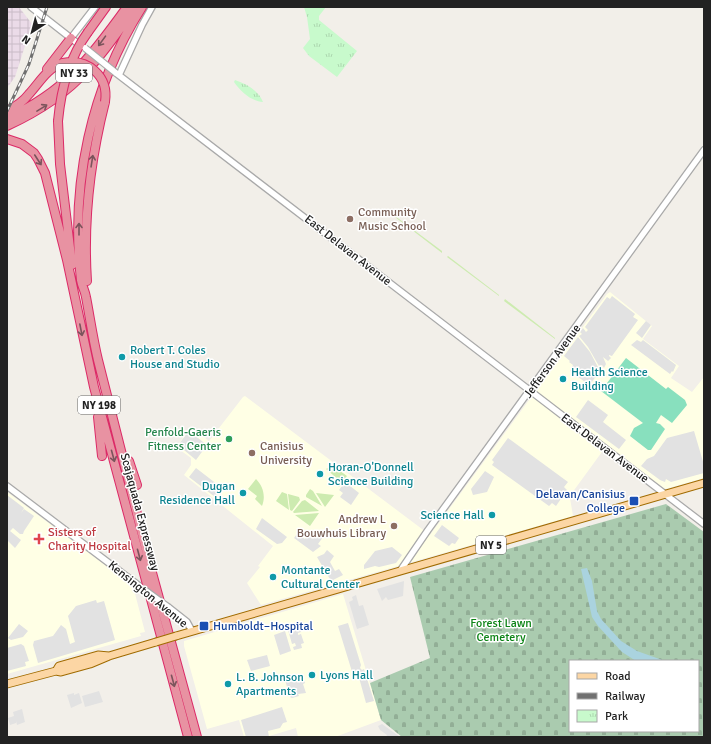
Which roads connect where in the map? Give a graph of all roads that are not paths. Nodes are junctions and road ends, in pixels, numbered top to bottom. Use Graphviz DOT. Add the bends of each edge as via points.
graph roads {
  1 [pos="31,7"];
  2 [pos="95,7"];
  3 [pos="106,7"];
  4 [pos="127,7"];
  5 [pos="136,7"];
  6 [pos="142,7"];
  7 [pos="152,7"];
  8 [pos="71,38"];
  9 [pos="44,74"];
  10 [pos="118,74"];
  11 [pos="7,111"];
  12 [pos="7,118"];
  13 [pos="7,126"];
  14 [pos="7,139"];
  15 [pos="704,150"];
  16 [pos="74,292"];
  17 [pos="86,296"];
  18 [pos="94,387"];
  19 [pos="530,390"];
  20 [pos="117,432"];
  21 [pos="102,456"];
  22 [pos="704,483"];
  23 [pos="137,484"];
  24 [pos="7,486"];
  25 [pos="665,494"];
  26 [pos="704,524"];
  27 [pos="400,571"];
  28 [pos="192,631"];
  29 [pos="7,684"];
  30 [pos="188,737"];
  31 [pos="197,737"];
  1 -- 8 [label="street, East Delavan Avenue"];
  2 -- 8 [label="street"];
  3 -- 16 [label="highway, bridge" via="76,52 62,92 58,121 60,164"];
  4 -- 12 [label="highway, NY 33, one-way" via="88,60 68,79 35,104"];
  13 -- 5 [label="highway, NY 33, one-way" via="44,107 80,78"];
  17 -- 6 [label="highway, one-way" via="80,267 79,216 89,132 113,60"];
  7 -- 10 [label="street"];
  8 -- 9 [label="highway"];
  8 -- 10 [label="street, East Delavan Avenue, bridge"];
  9 -- 11 [label="highway" via="25,99"];
  17 -- 9 [label="highway, one-way, bridge" via="89,188 106,93 97,72 82,63 63,63"];
  10 -- 19 [label="street, East Delavan Avenue"];
  14 -- 16 [label="highway, one-way" via="28,148 42,166"];
  15 -- 19 [label="street, Jefferson Avenue"];
  16 -- 18 [label="highway, Scajaquada Expressway / NY 198, one-way"];
  17 -- 20 [label="highway, Scajaquada Expressway / NY 198" via="96,354"];
  18 -- 21 [label="highway"];
  18 -- 30 [label="highway, Scajaquada Expressway / NY 198, one-way"];
  19 -- 25 [label="street, East Delavan Avenue"];
  19 -- 27 [label="street, Jefferson Avenue"];
  20 -- 23 [label="highway" via="123,442"];
  20 -- 31 [label="highway, Scajaquada Expressway / NY 198"];
  22 -- 25 [label="main road, NY 5"];
  24 -- 28 [label="street, Kensington Avenue, bridge" via="168,607 187,622"];
  25 -- 26 [label="street, East Delavan Avenue"];
  25 -- 27 [label="main road, NY 5"];
  27 -- 28 [label="main road, NY 5"];
  28 -- 29 [label="main road, NY 5, bridge" via="109,656 98,655 59,666 56,671"];
}
